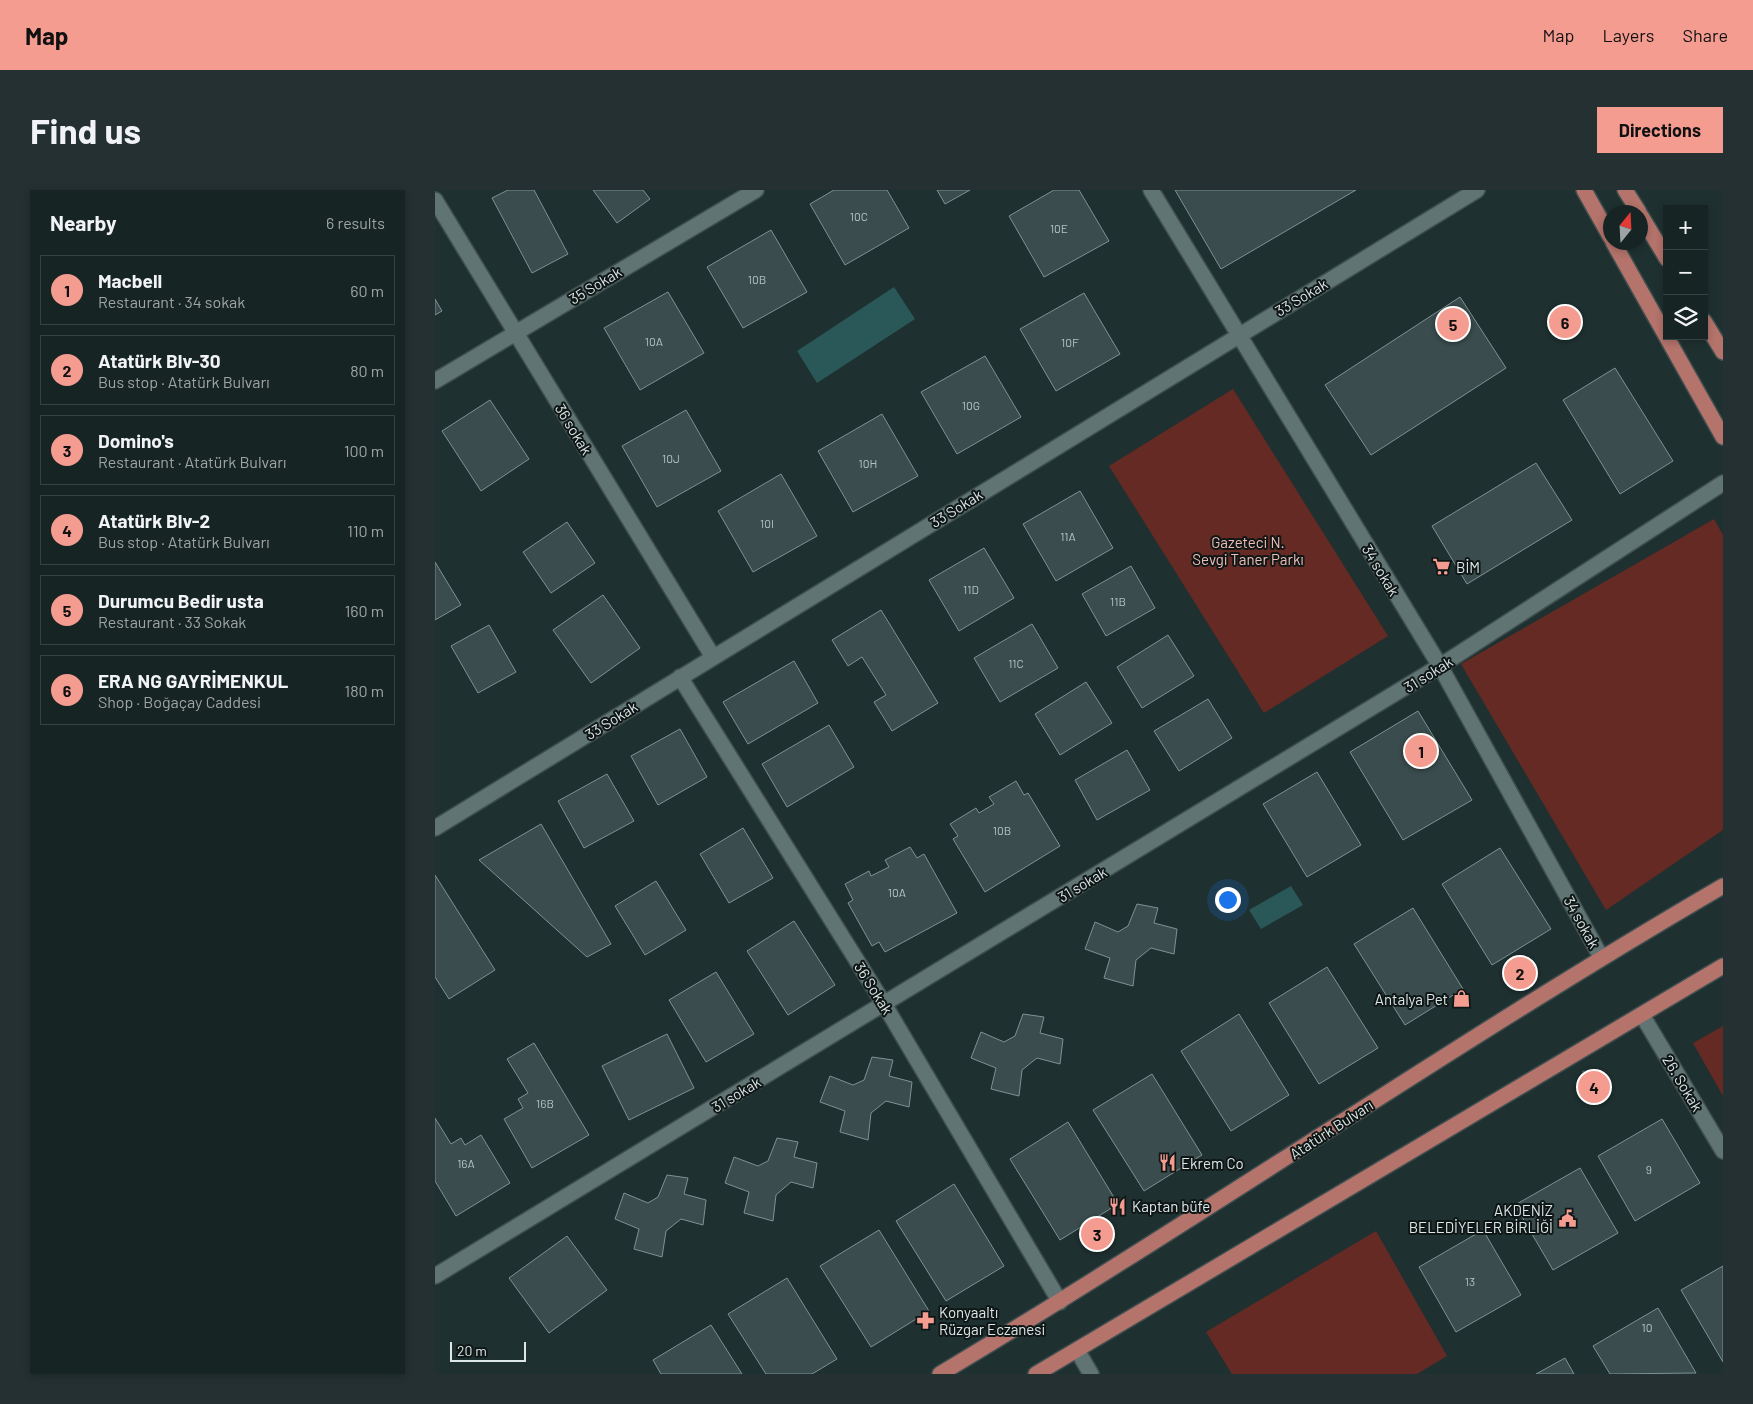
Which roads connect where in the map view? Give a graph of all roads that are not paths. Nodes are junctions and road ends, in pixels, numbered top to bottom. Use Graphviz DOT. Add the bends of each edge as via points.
graph roads {
  1 [pos="756,190"];
  2 [pos="1151,190"];
  3 [pos="1477,190"];
  4 [pos="1584,190"];
  5 [pos="1625,190"];
  6 [pos="435,200"];
  7 [pos="1634,205"];
  8 [pos="1603,224"];
  9 [pos="1648,227"];
  10 [pos="1618,250"];
  11 [pos="1663,252"];
  12 [pos="1708,328"];
  13 [pos="516,333"];
  14 [pos="1237,335"];
  15 [pos="1723,352"];
  16 [pos="435,381"];
  17 [pos="1723,437"];
  18 [pos="1723,483"];
  19 [pos="713,657"];
  20 [pos="1440,666"];
  21 [pos="680,677"];
  22 [pos="435,828"];
  23 [pos="1723,886"];
  24 [pos="1601,957"];
  25 [pos="1723,966"];
  26 [pos="884,1004"];
  27 [pos="1642,1014"];
  28 [pos="1723,1151"];
  29 [pos="435,1276"];
  30 [pos="1060,1302"];
  31 [pos="1077,1350"];
  32 [pos="940,1374"];
  33 [pos="1037,1374"];
  34 [pos="1091,1374"];
  1 -- 13 [label="street, 35 Sokak"];
  2 -- 14 [label="street, 34 sokak"];
  3 -- 14 [label="street, 33 Sokak"];
  4 -- 8 [label="main road"];
  5 -- 7 [label="main road"];
  6 -- 13 [label="street, 36 sokak"];
  9 -- 11 [label="main road"];
  10 -- 17 [label="main road"];
  12 -- 15 [label="main road"];
  13 -- 16 [label="street, 35 Sokak"];
  13 -- 19 [label="street, 36 sokak"];
  14 -- 19 [label="street, 33 Sokak"];
  14 -- 20 [label="street, 34 sokak"];
  18 -- 20 [label="street, 31 sokak"];
  19 -- 21 [label="street, 33 Sokak"];
  20 -- 24 [label="street, 34 sokak"];
  20 -- 26 [label="street, 31 sokak"];
  21 -- 22 [label="street, 33 Sokak"];
  21 -- 26 [label="street, 36 Sokak"];
  23 -- 24 [label="main road, Atatürk Bulvarı"];
  24 -- 30 [label="main road, Atatürk Bulvarı"];
  25 -- 27 [label="main road"];
  26 -- 29 [label="street, 31 sokak"];
  26 -- 30 [label="street, 36 Sokak"];
  27 -- 28 [label="street, 26. Sokak"];
  27 -- 31 [label="main road"];
  30 -- 32 [label="main road, Atatürk Bulvarı"];
  31 -- 33 [label="main road"];
  31 -- 34 [label="street"];
}
